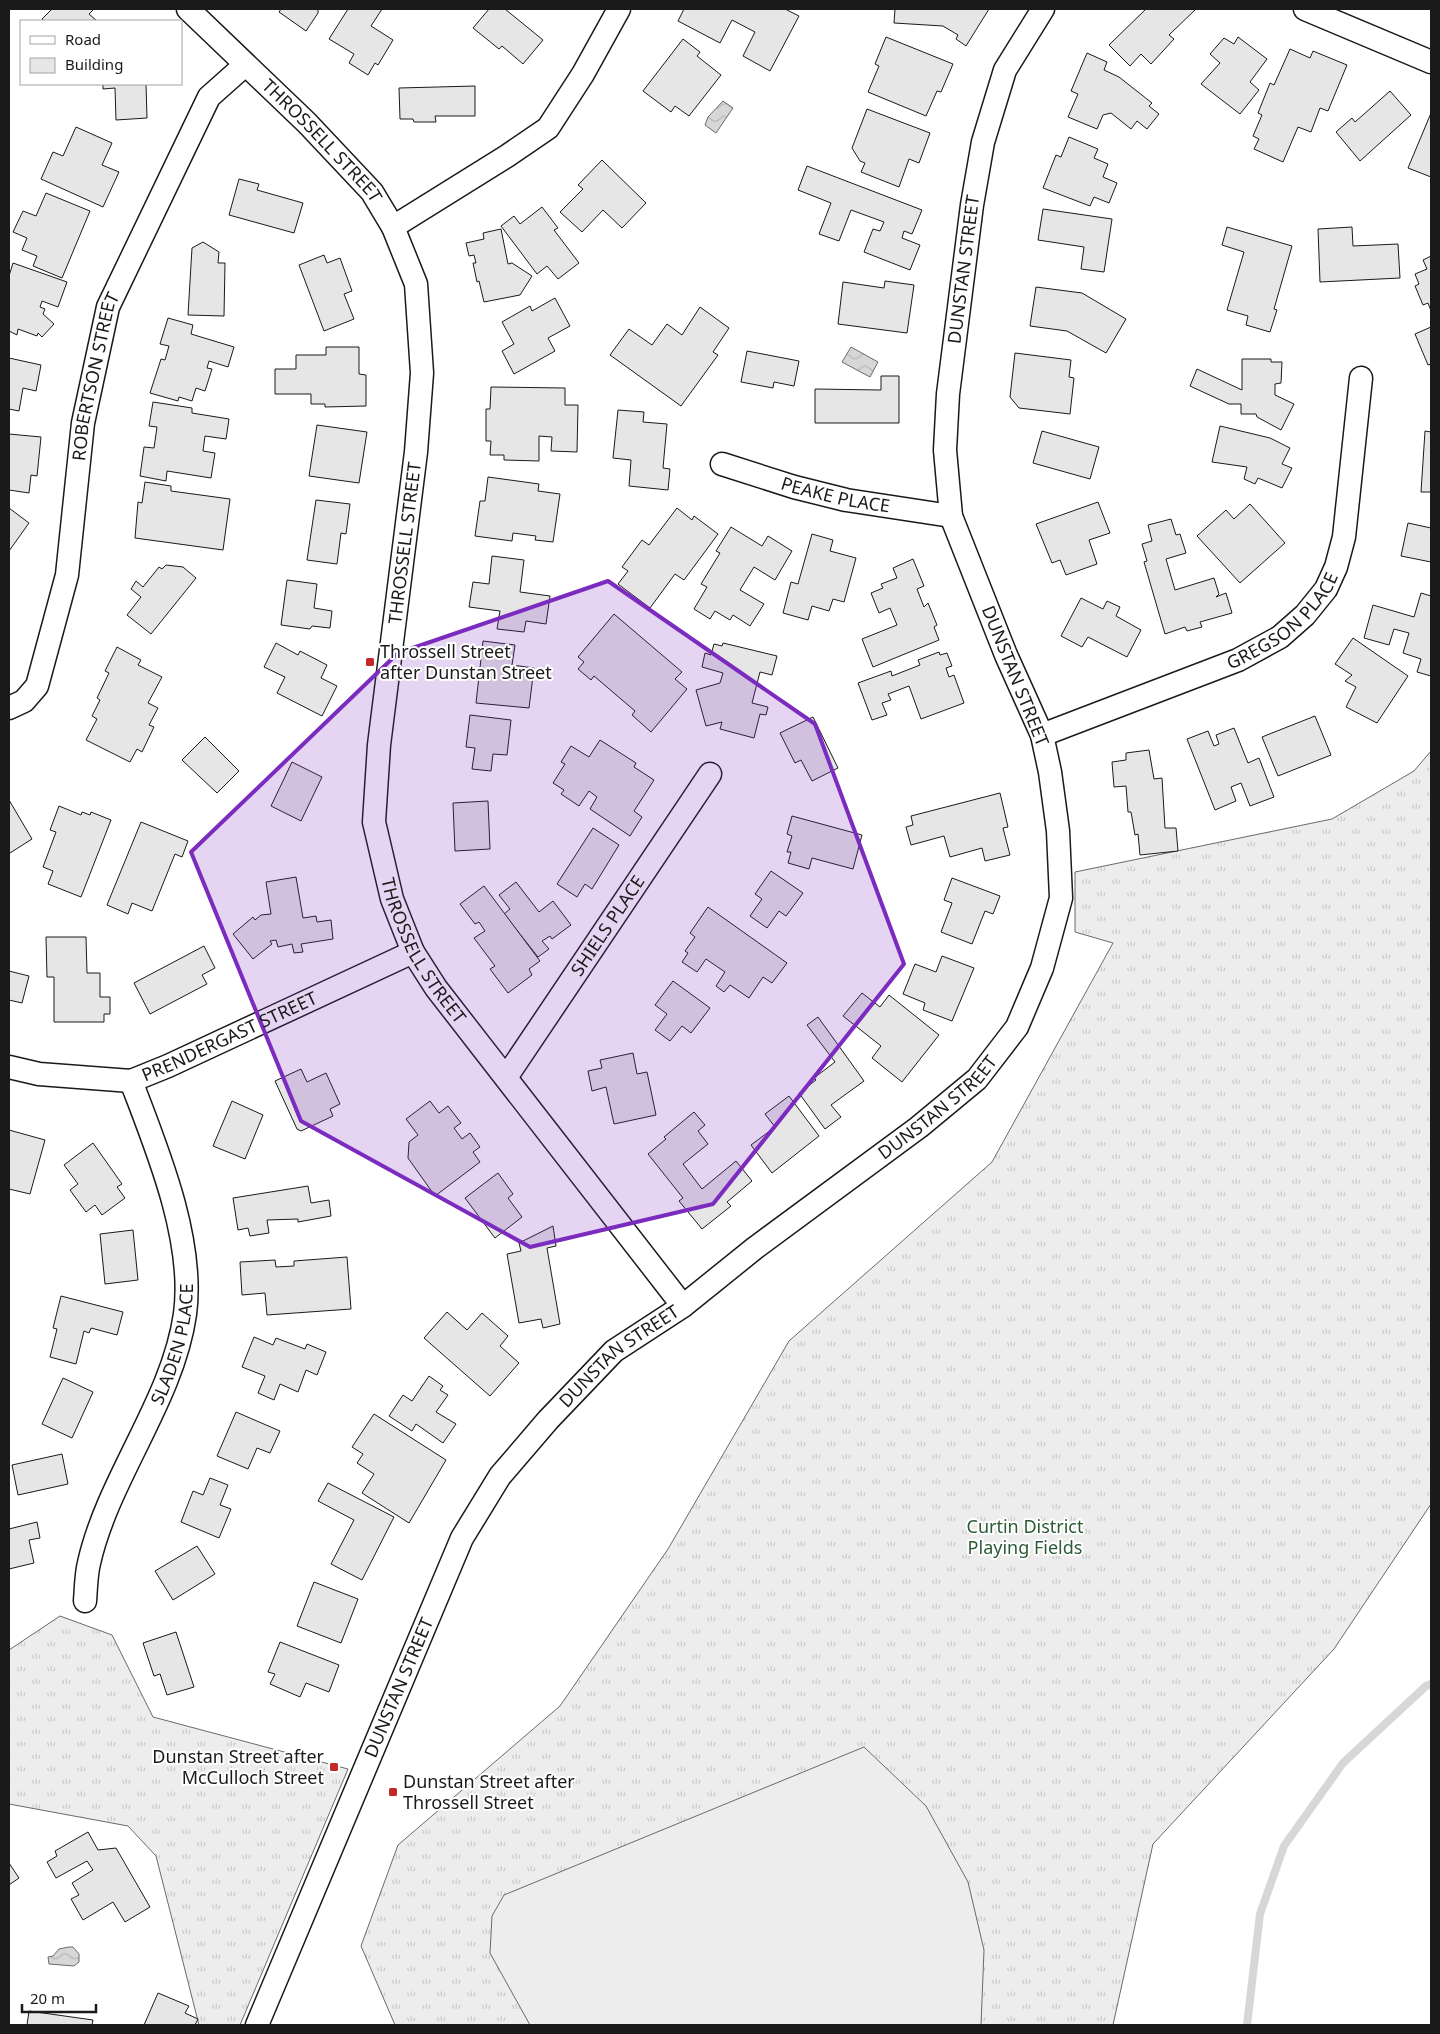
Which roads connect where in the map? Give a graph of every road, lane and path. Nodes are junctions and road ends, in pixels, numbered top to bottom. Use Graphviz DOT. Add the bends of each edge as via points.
graph roads {
  1 [pos="188,9"];
  2 [pos="619,9"];
  3 [pos="1044,9"];
  4 [pos="1305,9"];
  5 [pos="1431,62"];
  6 [pos="245,65"];
  7 [pos="393,227"];
  8 [pos="1362,378"];
  9 [pos="722,464"];
  10 [pos="952,516"];
  11 [pos="9,708"];
  12 [pos="1042,735"];
  13 [pos="710,774"];
  14 [pos="413,952"];
  15 [pos="9,1066"];
  16 [pos="507,1076"];
  17 [pos="131,1081"];
  18 [pos="682,1306"];
  19 [pos="85,1601"];
  20 [pos="257,2025"];
  1 -- 6 [label="street, THROSSELL STREET"];
  2 -- 7 [label="street" via="548,128"];
  3 -- 10 [label="street, DUNSTAN STREET" via="1005,70 982,142 948,394 945,450"];
  4 -- 5 [label="street"];
  6 -- 7 [label="street, THROSSELL STREET" via="307,123 372,192"];
  6 -- 11 [label="street, ROBERTSON STREET" via="209,97 108,307 83,423 66,575 37,686 24,701"];
  7 -- 14 [label="street, THROSSELL STREET" via="416,284 422,373 416,452 379,745 374,822 392,899"];
  8 -- 12 [label="street, GREGSON PLACE" via="1344,536 1326,589 1305,615 1280,638 1238,660"];
  9 -- 10 [label="street, PEAKE PLACE" via="794,488 846,500"];
  10 -- 12 [label="street, DUNSTAN STREET" via="1006,656"];
  12 -- 18 [label="street, DUNSTAN STREET" via="1058,831 1061,898 1042,968 1017,1027 976,1079 919,1127"];
  13 -- 16 [label="street, SHIELS PLACE"];
  14 -- 16 [label="street, THROSSELL STREET" via="436,988"];
  14 -- 17 [label="street, PRENDERGAST STREET"];
  15 -- 17 [label="street, PRENDERGAST STREET" via="39,1074"];
  16 -- 18 [label="street, THROSSELL STREET"];
  17 -- 19 [label="street, SLADEN PLACE" via="157,1151 176,1216 187,1264 185,1314 170,1370 105,1514 88,1564"];
  18 -- 20 [label="street, DUNSTAN STREET" via="614,1351 548,1420 500,1476 462,1538"];
}
